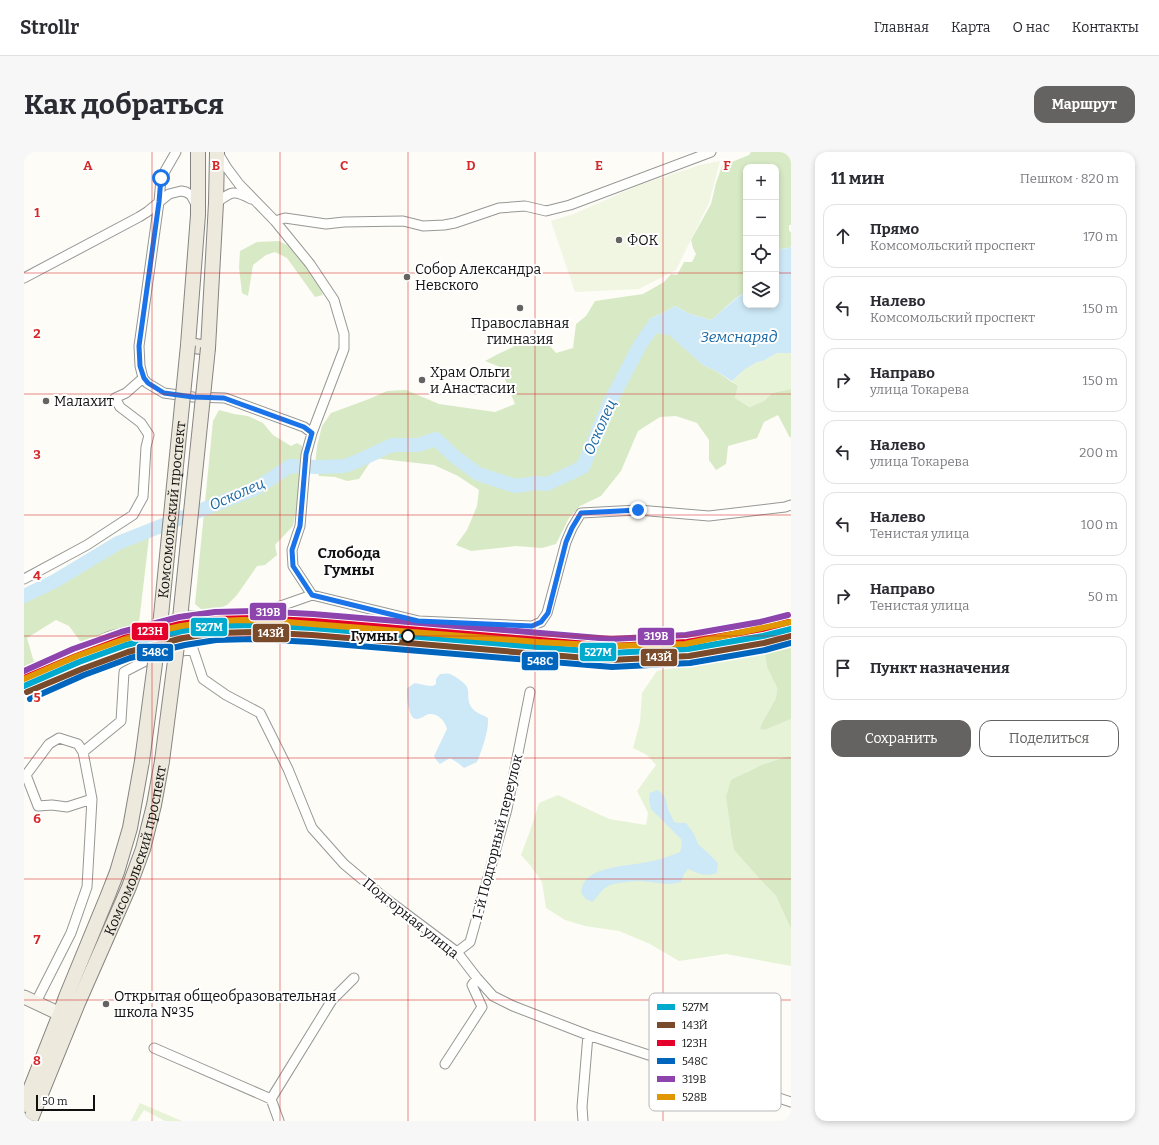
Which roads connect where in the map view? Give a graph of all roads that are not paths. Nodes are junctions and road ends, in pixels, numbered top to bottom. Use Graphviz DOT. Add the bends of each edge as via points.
graph roads {
  1 [pos="176,152"];
  2 [pos="198,152"];
  3 [pos="217,152"];
  4 [pos="711,152"];
  5 [pos="159,202"];
  6 [pos="257,202"];
  7 [pos="216,203"];
  8 [pos="199,209"];
  9 [pos="275,221"];
  10 [pos="24,278"];
  11 [pos="188,345"];
  12 [pos="208,348"];
  13 [pos="144,378"];
  14 [pos="312,433"];
  15 [pos="791,505"];
  16 [pos="24,579"];
  17 [pos="312,595"];
  18 [pos="24,672"];
  19 [pos="530,692"];
  20 [pos="84,752"];
  21 [pos="92,799"];
  22 [pos="457,952"];
  23 [pos="354,978"];
  24 [pos="477,978"];
  25 [pos="30,999"];
  26 [pos="60,1014"];
  27 [pos="588,1035"];
  28 [pos="154,1048"];
  29 [pos="649,1055"];
  30 [pos="445,1064"];
  31 [pos="270,1099"];
  32 [pos="781,1099"];
  33 [pos="791,1102"];
  34 [pos="24,1106"];
  35 [pos="30,1121"];
  36 [pos="279,1121"];
  37 [pos="583,1121"];
  1 -- 5 [label="street" via="161,178"];
  2 -- 8 [label="main road, Комсомольский проспект"];
  3 -- 6 [label="street" via="239,184"];
  3 -- 7 [label="main road, Комсомольский проспект"];
  4 -- 9 [label="street" via="570,205 546,211 525,206 500,208 455,223 423,226 403,221 326,224 285,218"];
  5 -- 8 [label="street" via="169,194 181,191 191,195"];
  5 -- 10 [label="street" via="139,217"];
  5 -- 13 [label="street" via="139,346 140,366"];
  6 -- 7 [label="street" via="238,193 228,195"];
  6 -- 9 [label="street"];
  7 -- 12 [label="main road, Комсомольский проспект"];
  8 -- 11 [label="main road, Комсомольский проспект"];
  9 -- 14 [label="street" via="310,264 334,300 344,334 344,349"];
  11 -- 12 [label="main road"];
  11 -- 26 [label="main road, Комсомольский проспект, bridge" via="160,626 142,761 130,828 117,872"];
  12 -- 35 [label="main road, Комсомольский проспект, bridge" via="178,638 154,805 143,849 129,887"];
  13 -- 14 [label="street" via="164,393 224,398 304,427"];
  13 -- 16 [label="street" via="126,393 115,398 120,407 141,423 149,435 143,497 133,515 87,545"];
  14 -- 17 [label="street" via="306,454 300,526 292,550 293,566"];
  15 -- 17 [label="street" via="708,516 638,510 581,513 566,542 548,613 541,622 532,626 418,621"];
  17 -- 18 [label="street" via="255,615 188,616 110,636"];
  19 -- 22 [label="street, 1-й Подгорный переулок" via="507,809 470,942"];
  20 -- 21 [label="street"];
  20 -- 21 [label="street" via="78,744 59,738 49,744 26,775 38,806 67,807"];
  20 -- 22 [label="street, Подгорная улица" via="121,721 124,672 155,656 193,649 203,678 226,696 260,713 288,769 312,828 344,864"];
  21 -- 25 [label="street" via="86,887 71,933"];
  22 -- 24 [label="street, Подгорная улица"];
  23 -- 31 [label="street" via="332,1000"];
  24 -- 27 [label="street, Подгорная улица" via="493,996"];
  24 -- 30 [label="street" via="472,985 482,1007"];
  25 -- 26 [label="street"];
  26 -- 34 [label="main road, Комсомольский проспект"];
  27 -- 29 [label="street, Подгорная улица"];
  27 -- 37 [label="street"];
  28 -- 31 [label="street"];
  31 -- 36 [label="street"];
  32 -- 33 [label="street, Подгорная улица"];
}
